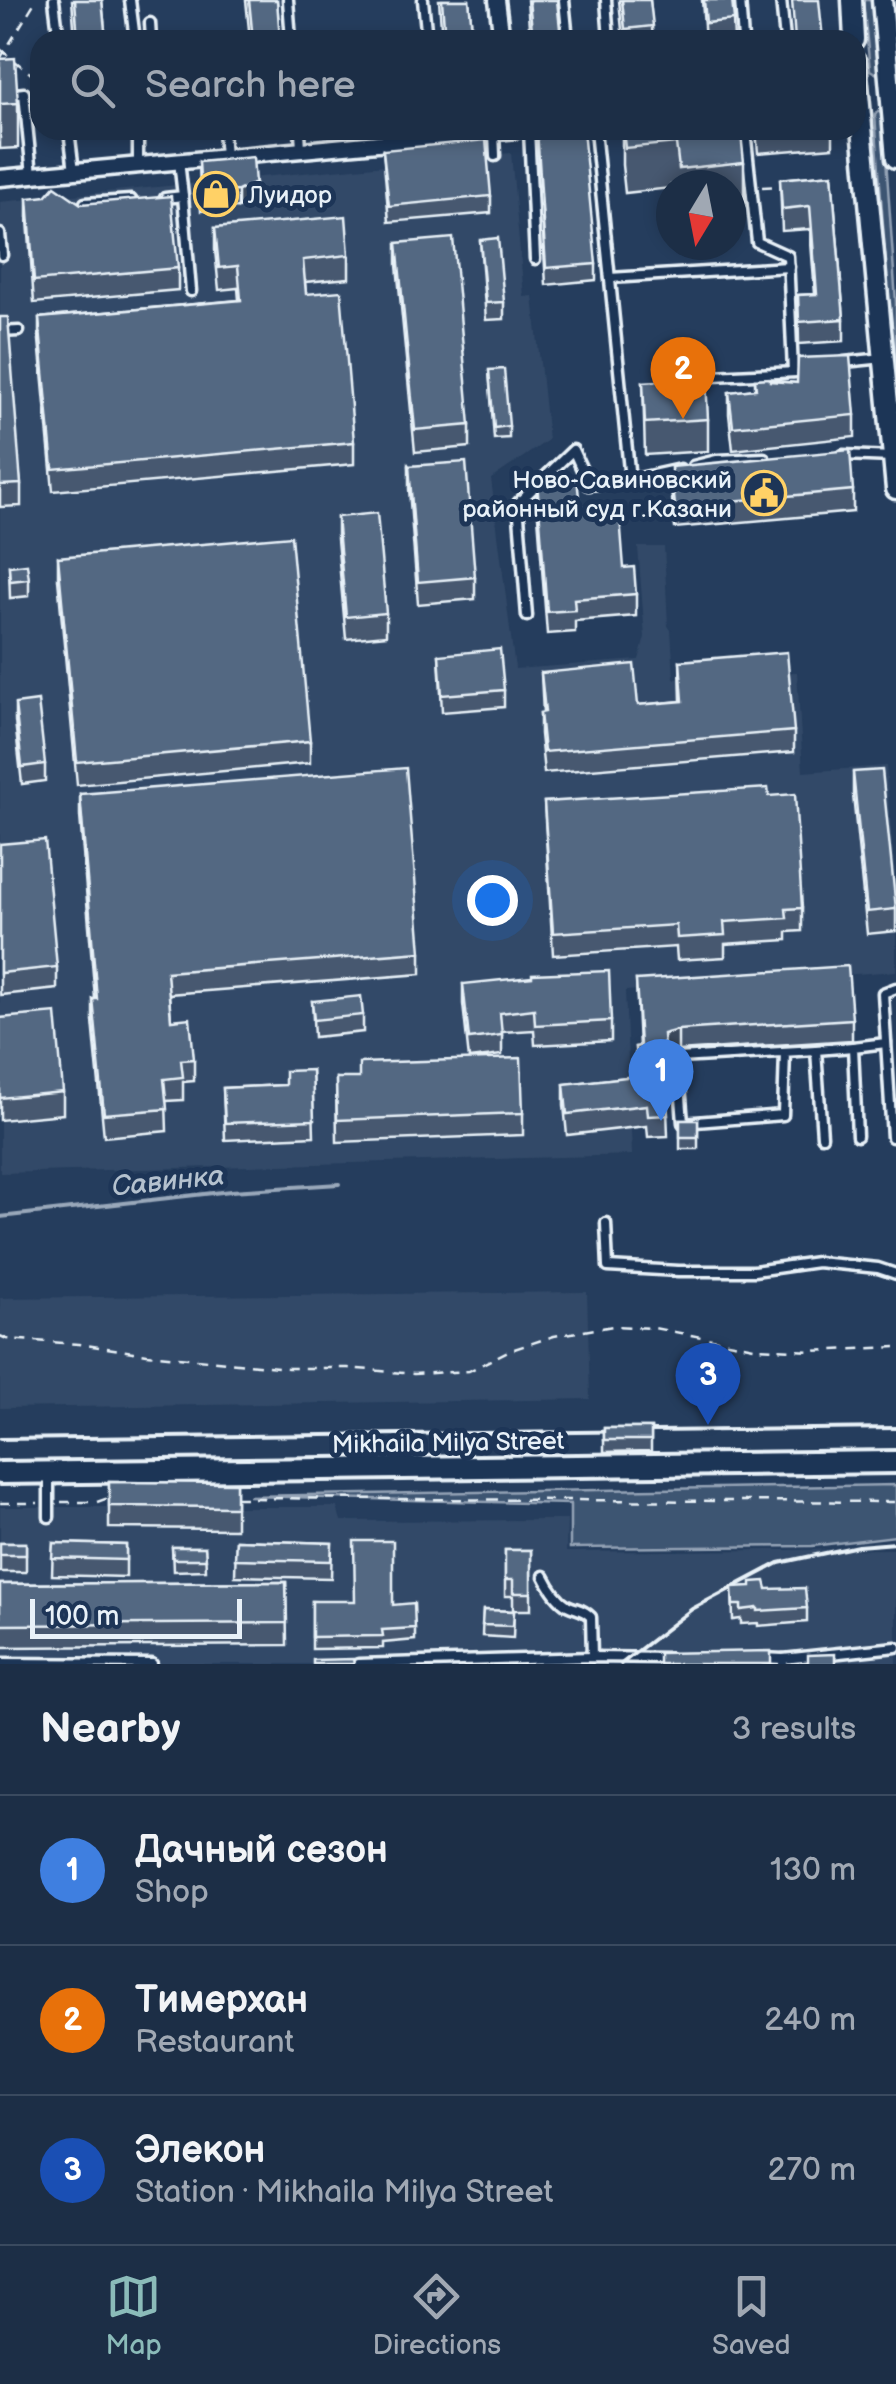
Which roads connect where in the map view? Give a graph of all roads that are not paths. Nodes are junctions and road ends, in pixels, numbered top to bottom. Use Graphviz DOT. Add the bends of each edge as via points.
graph roads {
  1 [pos="54,0"];
  2 [pos="130,0"];
  3 [pos="288,0"];
  4 [pos="423,0"];
  5 [pos="497,0"];
  6 [pos="564,0"];
  7 [pos="606,0"];
  8 [pos="740,0"];
  9 [pos="781,0"];
  10 [pos="852,0"];
  11 [pos="882,0"];
  12 [pos="150,23"];
  13 [pos="58,30"];
  14 [pos="134,30"];
  15 [pos="150,30"];
  16 [pos="291,30"];
  17 [pos="427,30"];
  18 [pos="501,30"];
  19 [pos="567,30"];
  20 [pos="609,30"];
  21 [pos="742,30"];
  22 [pos="784,30"];
  23 [pos="854,30"];
  24 [pos="894,93"];
  25 [pos="866,95"];
  26 [pos="0,96"];
  27 [pos="70,140"];
  28 [pos="138,140"];
  29 [pos="224,140"];
  30 [pos="300,140"];
  31 [pos="386,140"];
  32 [pos="494,140"];
  33 [pos="529,140"];
  34 [pos="596,140"];
  35 [pos="746,140"];
  36 [pos="862,140"];
  37 [pos="301,150"];
  38 [pos="495,156"];
  39 [pos="225,158"];
  40 [pos="896,158"];
  41 [pos="180,161"];
  42 [pos="138,165"];
  43 [pos="74,171"];
  44 [pos="32,175"];
  45 [pos="0,178"];
  46 [pos="182,196"];
  47 [pos="163,198"];
  48 [pos="144,199"];
  49 [pos="85,203"];
  50 [pos="0,234"];
  51 [pos="2,255"];
  52 [pos="534,258"];
  53 [pos="789,266"];
  54 [pos="610,278"];
  55 [pos="190,291"];
  56 [pos="18,331"];
  57 [pos="0,332"];
  58 [pos="884,358"];
  59 [pos="827,365"];
  60 [pos="810,369"];
  61 [pos="793,372"];
  62 [pos="713,376"];
  63 [pos="835,456"];
  64 [pos="895,457"];
  65 [pos="776,458"];
  66 [pos="630,480"];
  67 [pos="896,489"];
  68 [pos="528,616"];
  69 [pos="896,988"];
  70 [pos="886,1043"];
  71 [pos="853,1047"];
  72 [pos="816,1050"];
  73 [pos="785,1052"];
  74 [pos="822,1136"];
  75 [pos="858,1136"];
  76 [pos="892,1137"];
  77 [pos="606,1224"];
  78 [pos="896,1274"];
  79 [pos="896,1462"];
  80 [pos="49,1472"];
  81 [pos="0,1473"];
  82 [pos="49,1517"];
  83 [pos="544,1576"];
  84 [pos="896,1647"];
  85 [pos="592,1657"];
  86 [pos="687,1658"];
  87 [pos="745,1658"];
  88 [pos="783,1661"];
  89 [pos="1,1663"];
  90 [pos="430,1663"];
  91 [pos="152,1664"];
  92 [pos="363,1664"];
  1 -- 13 [label="lane"];
  2 -- 14 [label="lane"];
  3 -- 16 [label="lane"];
  4 -- 17 [label="lane"];
  5 -- 18 [label="street"];
  6 -- 19 [label="lane"];
  7 -- 20 [label="lane"];
  8 -- 21 [label="lane"];
  9 -- 22 [label="lane"];
  10 -- 23 [label="street"];
  11 -- 24 [label="street"];
  12 -- 15 [label="lane"];
  24 -- 25 [label="street"];
  24 -- 40 [label="street"];
  26 -- 44 [label="lane" via="24,93"];
  27 -- 43 [label="lane"];
  28 -- 42 [label="lane"];
  29 -- 39 [label="lane"];
  30 -- 37 [label="lane"];
  31 -- 37 [label="street"];
  32 -- 38 [label="lane"];
  33 -- 52 [label="lane"];
  34 -- 54 [label="lane"];
  35 -- 53 [label="lane" via="757,242 788,256"];
  36 -- 58 [label="street"];
  37 -- 39 [label="street"];
  39 -- 41 [label="street"];
  41 -- 42 [label="street"];
  41 -- 46 [label="lane"];
  42 -- 43 [label="street"];
  43 -- 44 [label="street"];
  44 -- 45 [label="street"];
  46 -- 47 [label="lane"];
  46 -- 55 [label="lane"];
  48 -- 49 [label="lane"];
  50 -- 51 [label="lane"];
  53 -- 54 [label="lane"];
  53 -- 61 [label="lane"];
  54 -- 66 [label="lane"];
  56 -- 57 [label="lane"];
  58 -- 59 [label="lane"];
  58 -- 64 [label="street"];
  60 -- 61 [label="lane"];
  61 -- 62 [label="lane"];
  63 -- 64 [label="lane"];
  64 -- 67 [label="street"];
  65 -- 66 [label="lane" via="716,460"];
  66 -- 68 [label="lane" via="589,485 574,450 518,502"];
  69 -- 70 [label="lane" via="884,993"];
  70 -- 71 [label="lane"];
  70 -- 76 [label="lane"];
  71 -- 72 [label="lane"];
  71 -- 75 [label="lane"];
  72 -- 73 [label="lane"];
  72 -- 74 [label="lane"];
  73 -- 73 [label="lane" via="678,1058 683,1123 783,1115"];
  77 -- 78 [label="lane" via="608,1267 754,1271 817,1262"];
  79 -- 80 [label="main road, Mikhaila Milya Street"];
  80 -- 81 [label="main road, Mikhaila Milya Street"];
  80 -- 82 [label="lane"];
  83 -- 85 [label="lane" via="566,1604 591,1616"];
  84 -- 88 [label="lane"];
  85 -- 86 [label="lane"];
  85 -- 90 [label="lane"];
  87 -- 88 [label="lane"];
  89 -- 91 [label="lane"];
  90 -- 92 [label="lane"];
}
